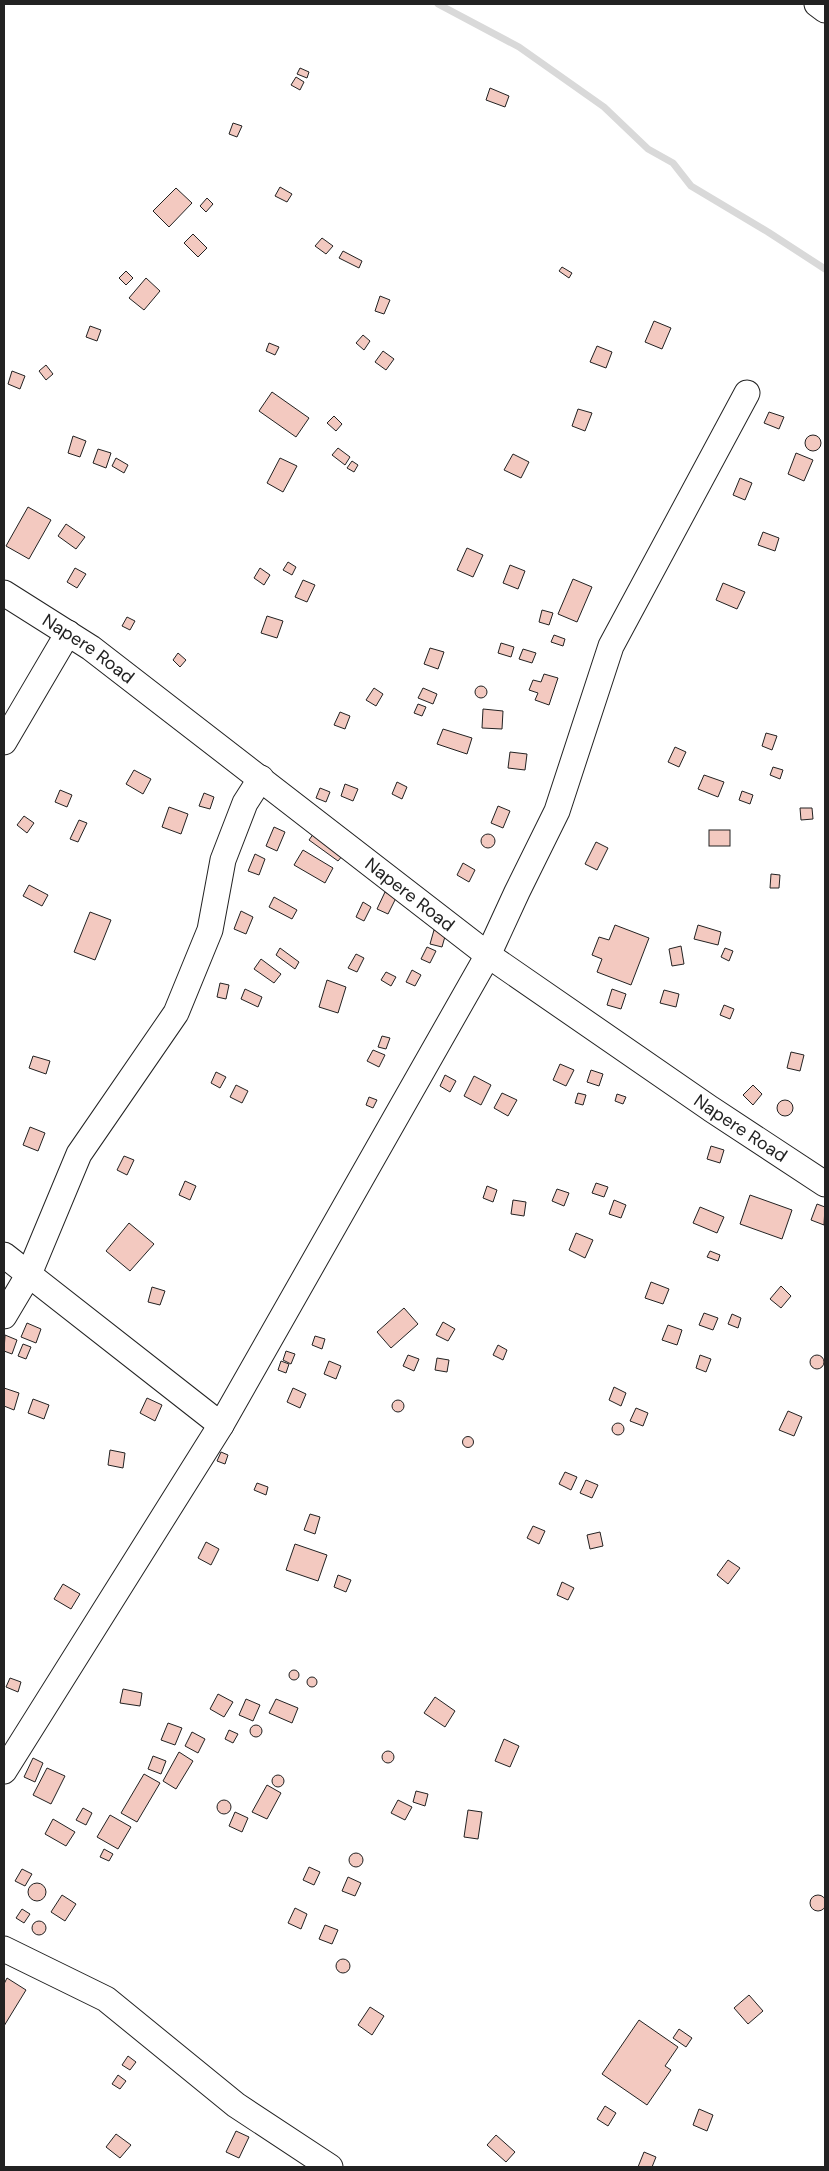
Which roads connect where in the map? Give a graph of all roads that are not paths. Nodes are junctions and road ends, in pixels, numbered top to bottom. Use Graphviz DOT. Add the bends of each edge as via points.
graph roads {
  1 [pos="818,4"];
  2 [pos="825,10"];
  3 [pos="748,393"];
  4 [pos="4,593"];
  5 [pos="68,633"];
  6 [pos="4,742"];
  7 [pos="261,778"];
  8 [pos="488,954"];
  9 [pos="825,1184"];
  10 [pos="4,1255"];
  11 [pos="29,1274"];
  12 [pos="4,1316"];
  13 [pos="221,1424"];
  14 [pos="4,1771"];
  15 [pos="4,1949"];
  16 [pos="330,2167"];
  1 -- 2 [label="street"];
  3 -- 8 [label="street" via="611,646 557,811"];
  4 -- 5 [label="street, Napere Road"];
  5 -- 6 [label="street"];
  5 -- 7 [label="street, Napere Road"];
  7 -- 8 [label="street, Napere Road"];
  7 -- 11 [label="street" via="246,803 223,860 210,930 176,1013 79,1154"];
  8 -- 9 [label="street, Napere Road"];
  8 -- 13 [label="street"];
  10 -- 11 [label="street"];
  11 -- 12 [label="street"];
  11 -- 13 [label="street"];
  13 -- 14 [label="street"];
  15 -- 16 [label="street" via="106,1999 236,2105"];
}
